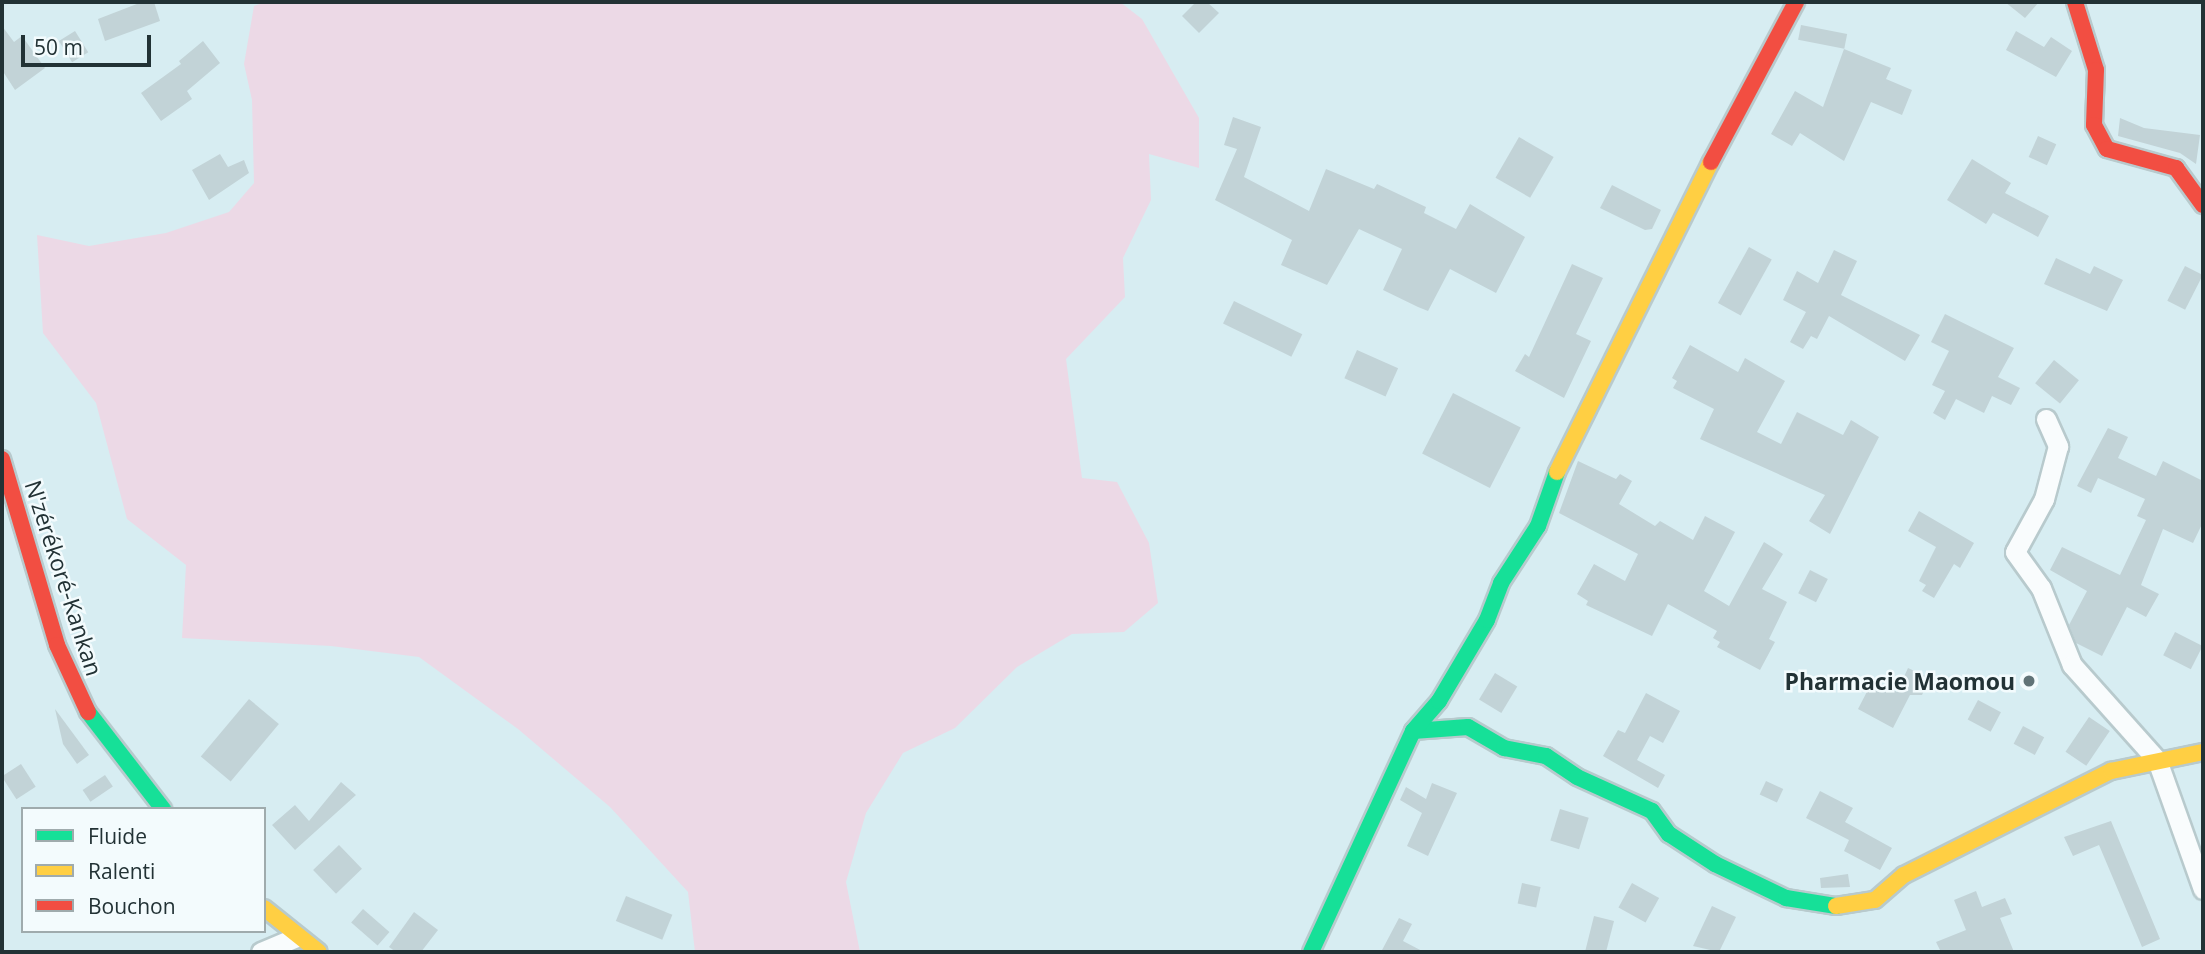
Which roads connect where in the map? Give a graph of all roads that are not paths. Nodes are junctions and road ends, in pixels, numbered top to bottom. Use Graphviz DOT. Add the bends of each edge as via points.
graph roads {
  1 [pos="1796,2"];
  2 [pos="2075,2"];
  3 [pos="2203,205"];
  4 [pos="2046,419"];
  5 [pos="2,459"];
  6 [pos="1413,731"];
  7 [pos="2203,752"];
  8 [pos="2157,760"];
  9 [pos="161,807"];
  10 [pos="2203,889"];
  11 [pos="266,910"];
  12 [pos="296,937"];
  13 [pos="261,952"];
  14 [pos="319,952"];
  15 [pos="1311,952"];
  1 -- 6 [label="main road" via="1718,147 1601,390 1567,445 1538,526 1501,583 1487,620 1439,701"];
  2 -- 3 [label="main road" via="2096,70 2094,125 2107,149 2176,168"];
  4 -- 8 [label="street" via="2058,446 2044,499 2014,552 2041,588 2072,665"];
  5 -- 9 [label="main road, N'zérékoré-Kankan" via="57,645 83,705"];
  6 -- 8 [label="main road" via="1468,727 1504,748 1546,756 1577,777 1652,811 1669,834 1715,864 1786,898 1841,907 1875,900 1905,875 2073,788 2111,771"];
  6 -- 15 [label="main road"];
  7 -- 8 [label="main road"];
  8 -- 10 [label="street"];
  11 -- 12 [label="main road"];
  12 -- 13 [label="street"];
  12 -- 14 [label="main road"];
}
